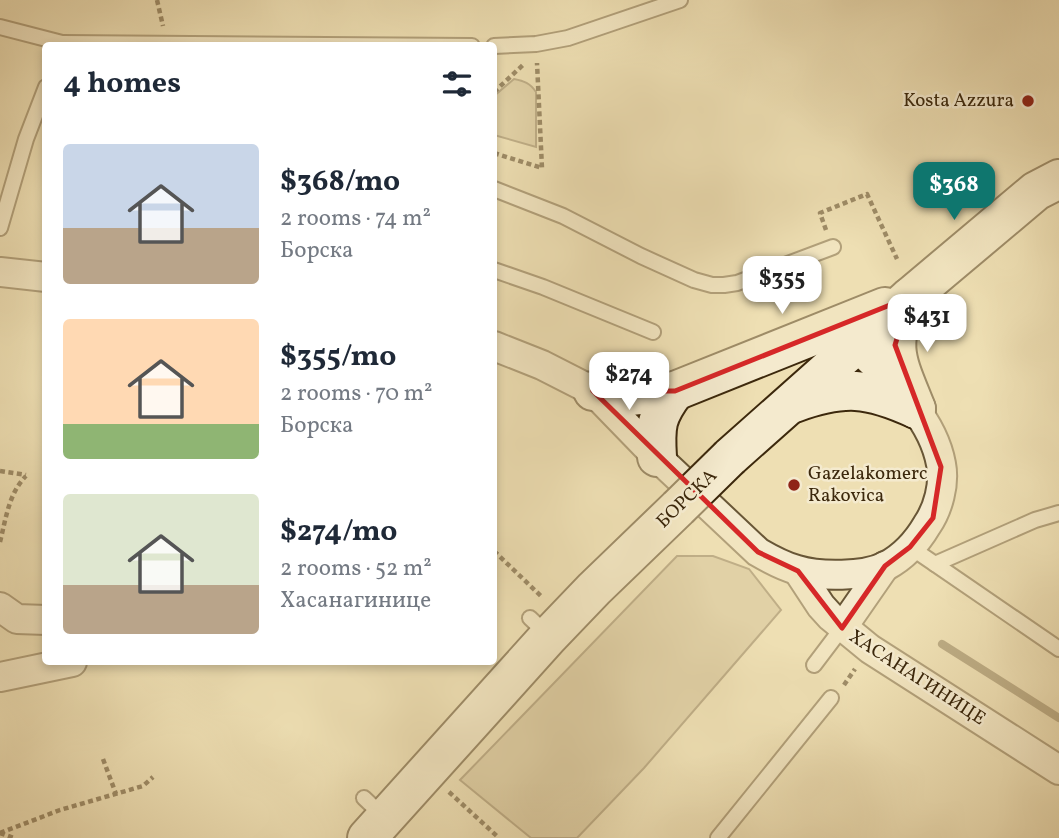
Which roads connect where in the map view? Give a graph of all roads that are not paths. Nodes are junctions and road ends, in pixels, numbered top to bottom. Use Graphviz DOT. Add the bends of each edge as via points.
graph roads {
  1 [pos="680,0"];
  2 [pos="0,27"];
  3 [pos="54,42"];
  4 [pos="497,46"];
  5 [pos="42,98"];
  6 [pos="1059,155"];
  7 [pos="1047,185"];
  8 [pos="497,190"];
  9 [pos="0,228"];
  10 [pos="833,247"];
  11 [pos="497,271"];
  12 [pos="0,272"];
  13 [pos="42,277"];
  14 [pos="910,297"];
  15 [pos="653,332"];
  16 [pos="855,346"];
  17 [pos="497,347"];
  18 [pos="593,391"];
  19 [pos="676,391"];
  20 [pos="786,406"];
  21 [pos="916,409"];
  22 [pos="657,457"];
  23 [pos="1059,513"];
  24 [pos="911,547"];
  25 [pos="935,564"];
  26 [pos="885,566"];
  27 [pos="798,571"];
  28 [pos="0,607"];
  29 [pos="42,620"];
  30 [pos="842,628"];
  31 [pos="1059,649"];
  32 [pos="58,665"];
  33 [pos="814,665"];
  34 [pos="0,677"];
  35 [pos="831,698"];
  36 [pos="1059,770"];
  37 [pos="372,818"];
  38 [pos="718,838"];
  1 -- 4 [label="lane" via="536,49"];
  2 -- 3 [label="lane"];
  5 -- 9 [label="lane"];
  6 -- 7 [label="main road, БОРСКА"];
  7 -- 14 [label="main road, БОРСКА"];
  8 -- 10 [label="lane" via="712,285 737,283"];
  11 -- 15 [label="lane"];
  12 -- 13 [label="street"];
  14 -- 16 [label="main road, БОРСКА"];
  14 -- 19 [label="main road"];
  14 -- 21 [label="main road" via="895,345"];
  16 -- 20 [label="main road, БОРСКА"];
  16 -- 21 [label="street"];
  17 -- 18 [label="street"];
  18 -- 19 [label="main road" via="630,396"];
  18 -- 22 [label="street"];
  19 -- 22 [label="main road" via="657,422"];
  20 -- 21 [label="main road" via="843,390 875,393"];
  20 -- 37 [label="main road, БОРСКА, bridge" via="594,589 543,619"];
  21 -- 24 [label="street" via="937,450 942,483 933,518"];
  22 -- 27 [label="street" via="758,552"];
  23 -- 25 [label="lane"];
  24 -- 25 [label="lane"];
  24 -- 26 [label="street"];
  25 -- 31 [label="lane"];
  26 -- 27 [label="street" via="852,574"];
  26 -- 30 [label="street"];
  27 -- 30 [label="street, ХАСАНАГИНИЦЕ"];
  28 -- 29 [label="street" via="17,619"];
  30 -- 33 [label="lane"];
  30 -- 36 [label="street, ХАСАНАГИНИЦЕ"];
  32 -- 34 [label="street"];
  35 -- 38 [label="lane"];
}
